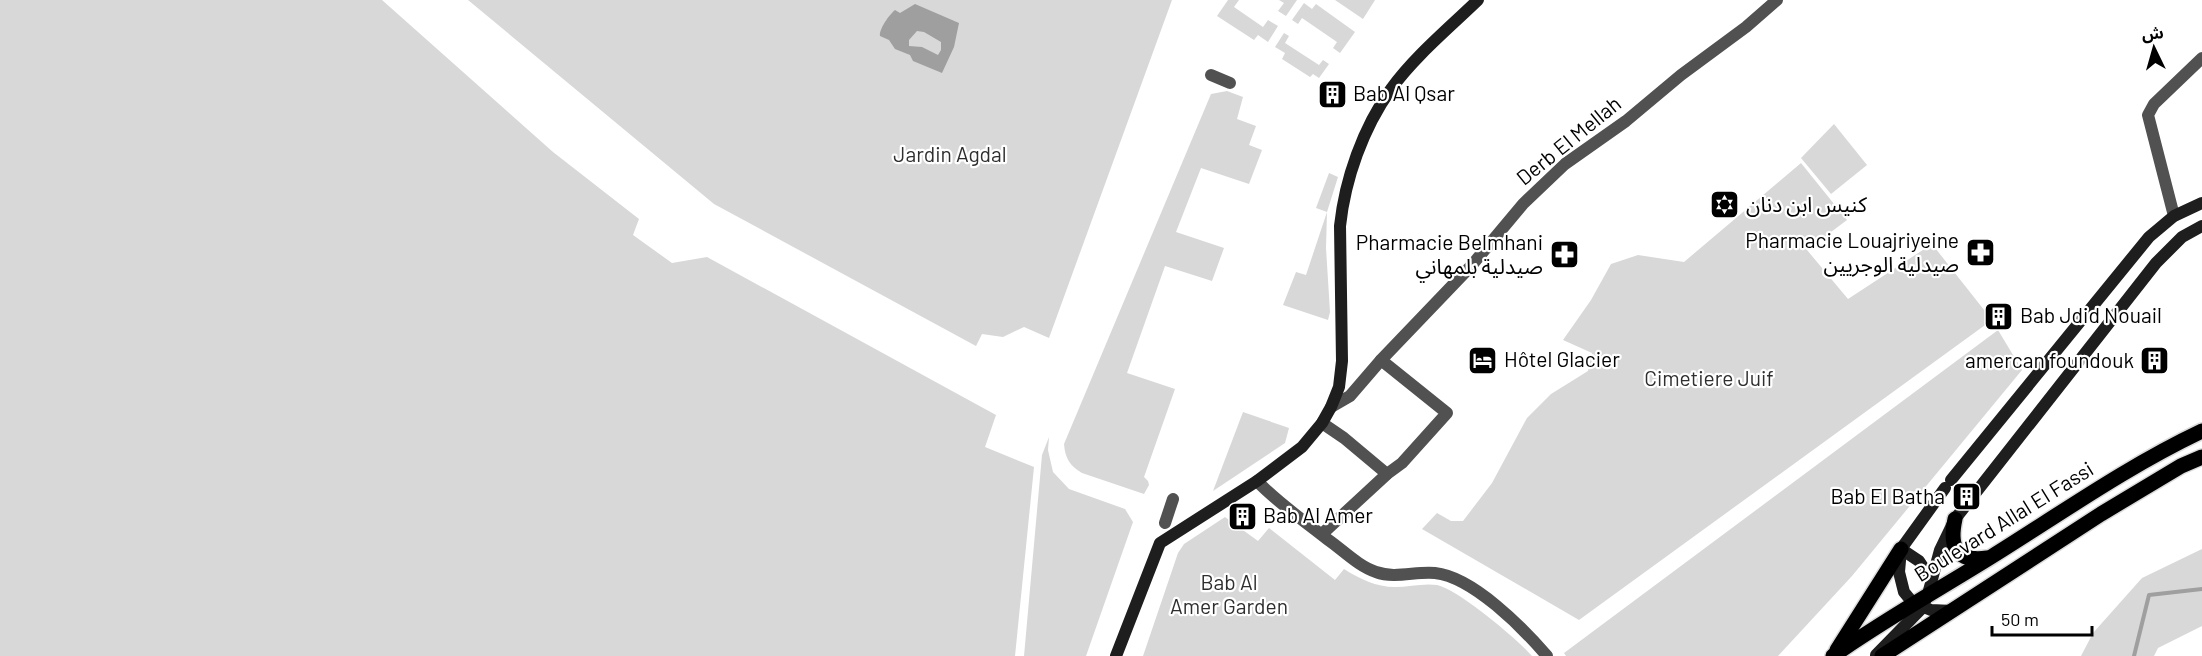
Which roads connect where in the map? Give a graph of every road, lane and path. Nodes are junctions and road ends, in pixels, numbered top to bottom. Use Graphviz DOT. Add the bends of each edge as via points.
graph roads {
  1 [pos="1478,0"];
  2 [pos="1777,0"];
  3 [pos="2202,58"];
  4 [pos="1211,75"];
  5 [pos="1230,83"];
  6 [pos="2202,203"];
  7 [pos="2174,216"];
  8 [pos="2202,226"];
  9 [pos="1381,360"];
  10 [pos="1331,407"];
  11 [pos="1322,423"];
  12 [pos="2202,431"];
  13 [pos="2202,457"];
  14 [pos="1387,474"];
  15 [pos="1257,481"];
  16 [pos="1173,499"];
  17 [pos="1955,519"];
  18 [pos="1165,522"];
  19 [pos="1322,534"];
  20 [pos="1901,549"];
  21 [pos="1990,557"];
  22 [pos="1923,596"];
  23 [pos="1953,611"];
  24 [pos="1116,656"];
  25 [pos="1547,656"];
  26 [pos="1833,656"];
  27 [pos="1875,656"];
  28 [pos="1882,656"];
  1 -- 10 [label="main road" via="1391,90 1354,165 1342,210 1342,361 1339,387"];
  2 -- 9 [label="street, Derb El Mellah" via="1626,121 1565,164 1523,204 1472,265"];
  3 -- 7 [label="street" via="2154,104 2148,115"];
  4 -- 5 [label="street"];
  6 -- 7 [label="main road"];
  7 -- 20 [label="main road" via="2143,244 1948,484"];
  8 -- 17 [label="main road" via="2182,237 2156,263"];
  9 -- 10 [label="street, Derb El Mellah" via="1350,396"];
  9 -- 14 [label="street" via="1447,412 1402,463"];
  10 -- 11 [label="main road"];
  11 -- 14 [label="street"];
  11 -- 15 [label="main road" via="1302,447"];
  12 -- 21 [label="main road, Boulevard Allal El Fassi" via="2073,504"];
  13 -- 23 [label="main road" via="2101,514"];
  14 -- 19 [label="street"];
  15 -- 19 [label="street"];
  15 -- 24 [label="main road" via="1160,543"];
  16 -- 18 [label="street"];
  17 -- 21 [label="main road" via="1953,539 1957,551 1973,559"];
  17 -- 22 [label="main road"];
  19 -- 25 [label="street" via="1375,572 1454,577 1525,631"];
  20 -- 22 [label="main road" via="1919,561"];
  20 -- 22 [label="main road" via="1901,586"];
  20 -- 26 [label="main road"];
  21 -- 22 [label="main road, Boulevard Allal El Fassi"];
  22 -- 23 [label="main road"];
  22 -- 26 [label="main road, Boulevard Allal El Fassi"];
  22 -- 27 [label="main road"];
  23 -- 28 [label="main road"];
}
